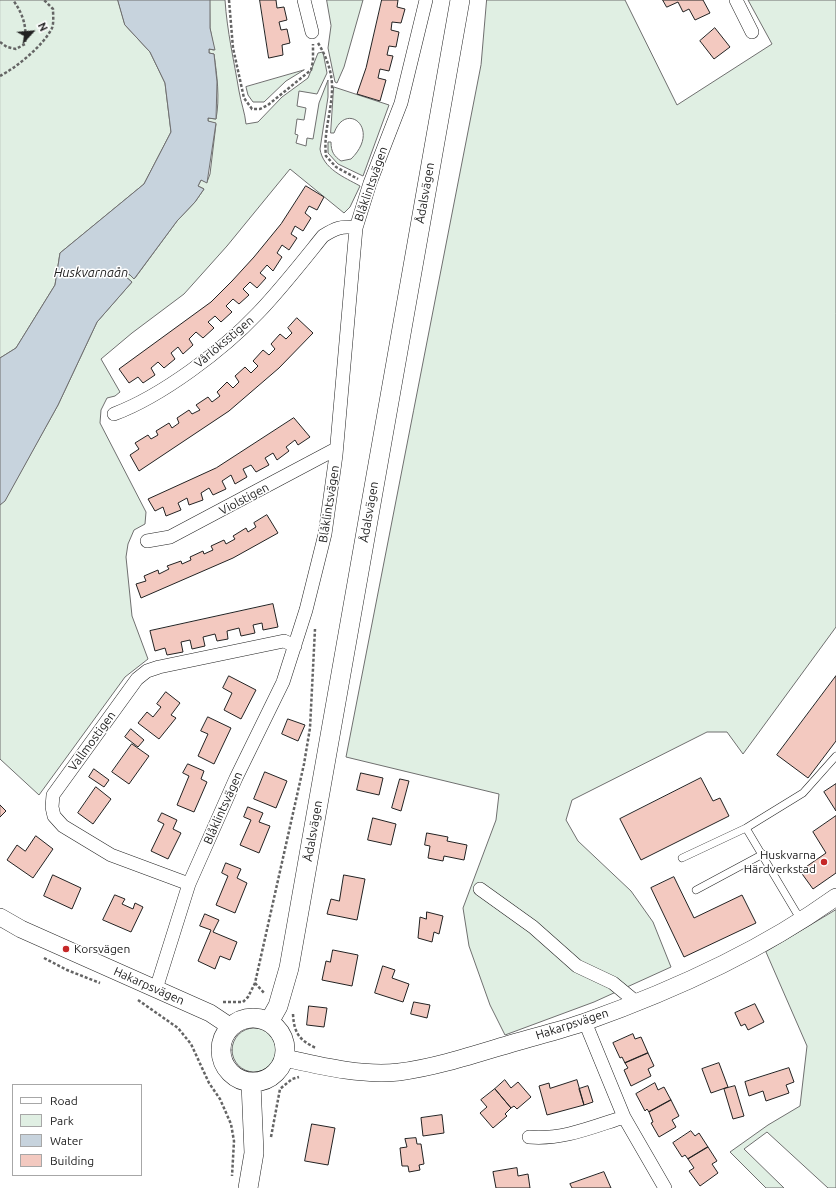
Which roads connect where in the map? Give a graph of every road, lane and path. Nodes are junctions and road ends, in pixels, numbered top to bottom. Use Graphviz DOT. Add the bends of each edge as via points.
graph roads {
  1 [pos="13,0"];
  2 [pos="44,0"];
  3 [pos="229,0"];
  4 [pos="304,0"];
  5 [pos="426,0"];
  6 [pos="460,0"];
  7 [pos="736,0"];
  8 [pos="312,32"];
  9 [pos="752,32"];
  10 [pos="0,42"];
  11 [pos="0,76"];
  12 [pos="370,183"];
  13 [pos="356,228"];
  14 [pos="114,414"];
  15 [pos="336,455"];
  16 [pos="147,541"];
  17 [pos="295,646"];
  18 [pos="836,756"];
  19 [pos="746,828"];
  20 [pos="763,854"];
  21 [pos="682,858"];
  22 [pos="189,884"];
  23 [pos="480,889"];
  24 [pos="696,890"];
  25 [pos="836,897"];
  26 [pos="0,917"];
  27 [pos="803,919"];
  28 [pos="137,980"];
  29 [pos="156,988"];
  30 [pos="222,1002"];
  31 [pos="636,1002"];
  32 [pos="274,1014"];
  33 [pos="585,1022"];
  34 [pos="231,1027"];
  35 [pos="312,1046"];
  36 [pos="315,1056"];
  37 [pos="285,1058"];
  38 [pos="251,1083"];
  39 [pos="624,1117"];
  40 [pos="529,1137"];
  41 [pos="270,1142"];
  42 [pos="231,1181"];
  43 [pos="248,1188"];
  44 [pos="665,1188"];
  1 -- 10 [label="path" via="23,14 25,44 16,49"];
  2 -- 11 [label="path" via="53,9 52,27 42,42 14,68"];
  3 -- 8 [label="path" via="236,62 244,98 252,108 260,109 268,105 311,70"];
  4 -- 8 [label="street"];
  5 -- 12 [label="street, Blåklintsvägen" via="401,103"];
  6 -- 32 [label="main road, Ådalsvägen" via="289,968"];
  7 -- 9 [label="street"];
  8 -- 12 [label="path" via="327,58 332,85 326,128 326,156 336,167"];
  12 -- 13 [label="street, Blåklintsvägen"];
  13 -- 14 [label="street, Vårlöksstigen" via="346,226 323,236 258,313 234,336 176,381 136,406"];
  13 -- 15 [label="street, Blåklintsvägen"];
  15 -- 16 [label="street, Violstigen" via="332,451 170,537"];
  15 -- 17 [label="street, Blåklintsvägen" via="325,534"];
  17 -- 22 [label="street, Blåklintsvägen" via="283,682"];
  17 -- 22 [label="street, Vallmostigen" via="284,641 147,671 137,679 53,795 54,816 63,826 112,855"];
  18 -- 19 [label="lane" via="803,793"];
  19 -- 20 [label="lane"];
  19 -- 21 [label="lane"];
  20 -- 24 [label="lane"];
  20 -- 27 [label="lane" via="796,912"];
  22 -- 29 [label="street, Blåklintsvägen"];
  23 -- 31 [label="street" via="533,927 577,966 613,983"];
  25 -- 27 [label="street, Hakarpsvägen"];
  26 -- 28 [label="street, Hakarpsvägen" via="21,929"];
  27 -- 31 [label="street, Hakarpsvägen" via="723,963"];
  28 -- 29 [label="street, Hakarpsvägen"];
  28 -- 42 [label="path" via="130,995 178,1028 191,1044 209,1083 220,1099 231,1124 234,1141"];
  29 -- 34 [label="street, Hakarpsvägen" via="210,1013"];
  30 -- 32 [label="path" via="243,1002 254,983"];
  31 -- 33 [label="street, Hakarpsvägen"];
  32 -- 34 [label="main road" via="239,1021"];
  32 -- 35 [label="path" via="293,1010 294,1028 301,1039"];
  32 -- 37 [label="main road" via="286,1048"];
  33 -- 36 [label="street, Hakarpsvägen" via="479,1053 398,1072 354,1070"];
  33 -- 39 [label="street"];
  34 -- 38 [label="main road" via="222,1043 223,1061 234,1076"];
  35 -- 36 [label="path"];
  35 -- 36 [label="path"];
  36 -- 37 [label="street, Hakarpsvägen"];
  36 -- 41 [label="path" via="309,1076 292,1080 280,1089"];
  37 -- 38 [label="main road" via="273,1077"];
  38 -- 43 [label="main road" via="254,1153"];
  39 -- 40 [label="street" via="571,1134 547,1138"];
  39 -- 44 [label="street"];
}
